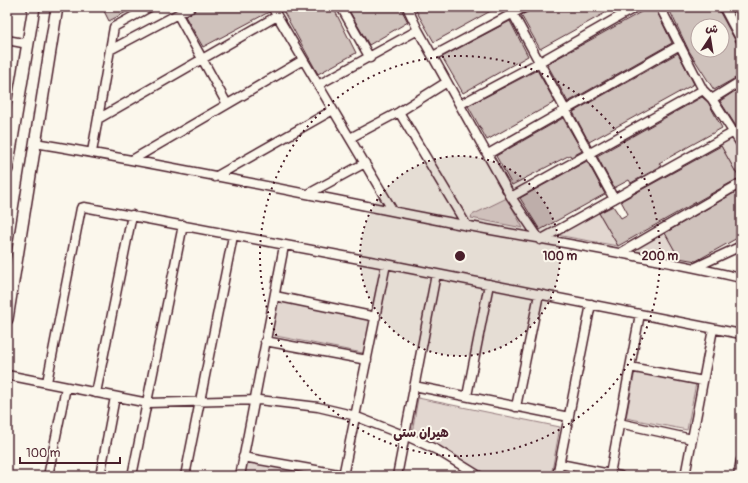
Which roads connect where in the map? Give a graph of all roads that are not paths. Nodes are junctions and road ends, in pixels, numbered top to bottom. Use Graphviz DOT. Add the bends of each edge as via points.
graph roads {
  1 [pos="34,7"];
  2 [pos="57,7"];
  3 [pos="150,7"];
  4 [pos="191,7"];
  5 [pos="272,7"];
  6 [pos="341,7"];
  7 [pos="407,7"];
  8 [pos="525,7"];
  9 [pos="636,7"];
  10 [pos="660,7"];
  11 [pos="724,7"];
  12 [pos="738,7"];
  13 [pos="741,12"];
  14 [pos="513,14"];
  15 [pos="178,15"];
  16 [pos="277,16"];
  17 [pos="418,30"];
  18 [pos="741,39"];
  19 [pos="7,40"];
  20 [pos="28,44"];
  21 [pos="680,45"];
  22 [pos="110,50"];
  23 [pos="433,56"];
  24 [pos="370,58"];
  25 [pos="203,60"];
  26 [pos="303,60"];
  27 [pos="538,63"];
  28 [pos="741,81"];
  29 [pos="447,82"];
  30 [pos="318,85"];
  31 [pos="703,90"];
  32 [pos="712,99"];
  33 [pos="227,104"];
  34 [pos="461,104"];
  35 [pos="333,110"];
  36 [pos="566,110"];
  37 [pos="399,112"];
  38 [pos="98,119"];
  39 [pos="734,132"];
  40 [pos="350,138"];
  41 [pos="35,143"];
  42 [pos="741,144"];
  43 [pos="92,152"];
  44 [pos="488,154"];
  45 [pos="589,154"];
  46 [pos="132,160"];
  47 [pos="365,163"];
  48 [pos="7,169"];
  49 [pos="215,177"];
  50 [pos="741,183"];
  51 [pos="308,194"];
  52 [pos="511,197"];
  53 [pos="614,199"];
  54 [pos="393,211"];
  55 [pos="132,215"];
  56 [pos="183,225"];
  57 [pos="467,226"];
  58 [pos="233,236"];
  59 [pos="540,240"];
  60 [pos="284,246"];
  61 [pos="741,246"];
  62 [pos="622,252"];
  63 [pos="386,264"];
  64 [pos="696,267"];
  65 [pos="436,274"];
  66 [pos="741,278"];
  67 [pos="489,284"];
  68 [pos="539,294"];
  69 [pos="274,296"];
  70 [pos="591,304"];
  71 [pos="640,314"];
  72 [pos="376,317"];
  73 [pos="7,318"];
  74 [pos="713,329"];
  75 [pos="741,334"];
  76 [pos="265,341"];
  77 [pos="367,360"];
  78 [pos="630,367"];
  79 [pos="7,375"];
  80 [pos="703,381"];
  81 [pos="47,382"];
  82 [pos="414,386"];
  83 [pos="66,387"];
  84 [pos="96,393"];
  85 [pos="467,396"];
  86 [pos="115,397"];
  87 [pos="200,401"];
  88 [pos="255,401"];
  89 [pos="148,403"];
  90 [pos="516,407"];
  91 [pos="355,417"];
  92 [pos="569,418"];
  93 [pos="620,423"];
  94 [pos="405,435"];
  95 [pos="692,438"];
  96 [pos="243,457"];
  97 [pos="741,460"];
  98 [pos="560,464"];
  99 [pos="610,474"];
  100 [pos="48,476"];
  101 [pos="100,476"];
  102 [pos="132,476"];
  103 [pos="185,476"];
  104 [pos="240,476"];
  105 [pos="344,476"];
  106 [pos="397,476"];
  107 [pos="479,476"];
  108 [pos="557,476"];
  109 [pos="620,476"];
  110 [pos="685,476"];
  111 [pos="738,476"];
  1 -- 20 [label="main road"];
  2 -- 41 [label="main road"];
  3 -- 22 [label="street" via="114,27"];
  4 -- 15 [label="street"];
  5 -- 16 [label="street"];
  6 -- 24 [label="street"];
  7 -- 17 [label="street"];
  8 -- 14 [label="street"];
  9 -- 27 [label="street"];
  10 -- 21 [label="street"];
  11 -- 18 [label="street"];
  12 -- 13 [label="street"];
  14 -- 23 [label="street"];
  14 -- 27 [label="street"];
  15 -- 22 [label="street"];
  15 -- 25 [label="street"];
  16 -- 25 [label="street"];
  16 -- 26 [label="street"];
  17 -- 23 [label="street"];
  17 -- 24 [label="street"];
  19 -- 20 [label="street"];
  20 -- 48 [label="main road"];
  21 -- 31 [label="street"];
  21 -- 36 [label="street"];
  22 -- 38 [label="street"];
  23 -- 29 [label="street"];
  24 -- 30 [label="street"];
  25 -- 33 [label="street"];
  25 -- 38 [label="street"];
  26 -- 30 [label="street"];
  26 -- 33 [label="street"];
  27 -- 34 [label="street"];
  27 -- 36 [label="street"];
  28 -- 32 [label="street"];
  29 -- 34 [label="street"];
  29 -- 37 [label="street"];
  30 -- 35 [label="street"];
  31 -- 32 [label="street"];
  31 -- 45 [label="street"];
  32 -- 39 [label="street"];
  33 -- 46 [label="street"];
  34 -- 44 [label="street"];
  35 -- 40 [label="street"];
  35 -- 49 [label="street"];
  36 -- 44 [label="street"];
  36 -- 45 [label="street"];
  37 -- 40 [label="street"];
  37 -- 57 [label="street"];
  38 -- 43 [label="street"];
  39 -- 42 [label="street"];
  39 -- 53 [label="street"];
  40 -- 47 [label="street"];
  41 -- 43 [label="street"];
  41 -- 73 [label="main road"];
  43 -- 46 [label="street"];
  44 -- 52 [label="street"];
  45 -- 52 [label="street"];
  45 -- 53 [label="street"];
  46 -- 49 [label="street"];
  47 -- 51 [label="street"];
  47 -- 54 [label="street"];
  49 -- 51 [label="street"];
  50 -- 62 [label="street"];
  51 -- 54 [label="street"];
  52 -- 59 [label="street"];
  53 -- 59 [label="street"];
  54 -- 57 [label="street"];
  55 -- 56 [label="street"];
  55 -- 81 [label="street" via="81,208"];
  55 -- 84 [label="street"];
  56 -- 58 [label="street"];
  56 -- 89 [label="street"];
  57 -- 59 [label="street"];
  58 -- 60 [label="street"];
  58 -- 87 [label="street"];
  59 -- 62 [label="street"];
  60 -- 63 [label="street"];
  60 -- 69 [label="street"];
  61 -- 64 [label="street"];
  62 -- 64 [label="street"];
  63 -- 65 [label="street"];
  63 -- 72 [label="street"];
  64 -- 66 [label="street"];
  65 -- 67 [label="street"];
  65 -- 82 [label="street"];
  67 -- 68 [label="street"];
  67 -- 85 [label="street"];
  68 -- 70 [label="street"];
  68 -- 90 [label="street"];
  69 -- 72 [label="street"];
  69 -- 76 [label="street"];
  70 -- 71 [label="street"];
  70 -- 92 [label="street"];
  71 -- 74 [label="street"];
  71 -- 78 [label="street"];
  72 -- 77 [label="street"];
  74 -- 75 [label="street"];
  74 -- 80 [label="street"];
  76 -- 77 [label="street"];
  76 -- 88 [label="street"];
  77 -- 91 [label="street"];
  78 -- 80 [label="street"];
  78 -- 93 [label="street"];
  79 -- 81 [label="street"];
  80 -- 95 [label="street"];
  81 -- 83 [label="street"];
  82 -- 85 [label="street"];
  82 -- 94 [label="street"];
  83 -- 84 [label="street"];
  83 -- 100 [label="street"];
  84 -- 86 [label="street"];
  85 -- 90 [label="street"];
  86 -- 89 [label="street"];
  86 -- 101 [label="street"];
  87 -- 88 [label="street"];
  87 -- 89 [label="street"];
  87 -- 103 [label="street"];
  88 -- 91 [label="street" via="299,404"];
  88 -- 96 [label="street"];
  89 -- 102 [label="street"];
  90 -- 92 [label="street"];
  91 -- 94 [label="street"];
  91 -- 105 [label="street"];
  92 -- 98 [label="street"];
  93 -- 95 [label="street"];
  93 -- 99 [label="street"];
  94 -- 106 [label="street"];
  94 -- 107 [label="street" via="437,450"];
  95 -- 110 [label="street"];
  96 -- 104 [label="street"];
  96 -- 105 [label="street"];
  97 -- 111 [label="street"];
  98 -- 99 [label="street"];
  98 -- 108 [label="street"];
  99 -- 109 [label="street"];
}
